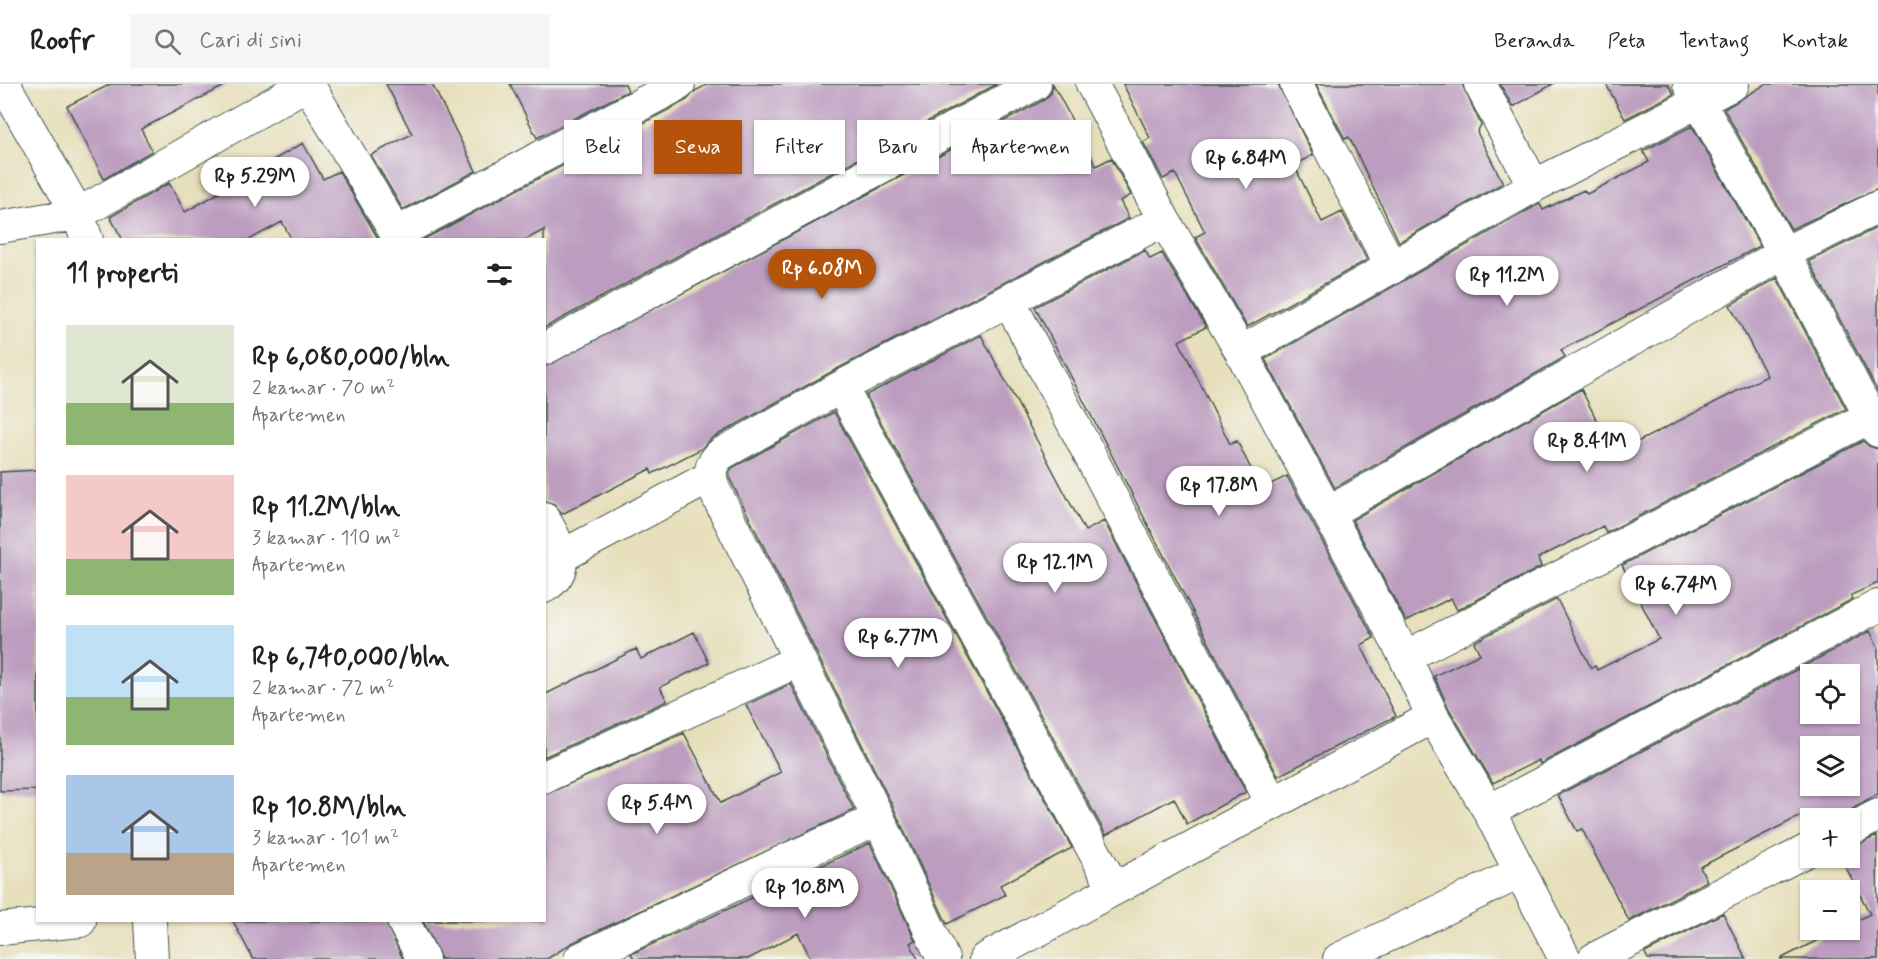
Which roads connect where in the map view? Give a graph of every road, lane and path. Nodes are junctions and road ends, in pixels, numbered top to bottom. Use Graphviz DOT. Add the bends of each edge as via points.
graph roads {
  1 [pos="4,84"];
  2 [pos="308,84"];
  3 [pos="680,84"];
  4 [pos="1035,84"];
  5 [pos="1092,84"];
  6 [pos="1296,84"];
  7 [pos="1480,84"];
  8 [pos="1733,84"];
  9 [pos="1694,93"];
  10 [pos="1534,186"];
  11 [pos="1878,207"];
  12 [pos="1164,220"];
  13 [pos="0,227"];
  14 [pos="83,227"];
  15 [pos="398,236"];
  16 [pos="1784,253"];
  17 [pos="1392,268"];
  18 [pos="1009,301"];
  19 [pos="546,349"];
  20 [pos="1241,352"];
  21 [pos="841,387"];
  22 [pos="1874,424"];
  23 [pos="710,477"];
  24 [pos="1328,513"];
  25 [pos="546,523"];
  26 [pos="562,556"];
  27 [pos="546,585"];
  28 [pos="1878,606"];
  29 [pos="1406,657"];
  30 [pos="798,660"];
  31 [pos="1433,717"];
  32 [pos="546,776"];
  33 [pos="1272,803"];
  34 [pos="1489,811"];
  35 [pos="1878,815"];
  36 [pos="879,819"];
  37 [pos="1860,825"];
  38 [pos="1800,854"];
  39 [pos="1519,873"];
  40 [pos="1114,888"];
  41 [pos="70,922"];
  42 [pos="150,922"];
  43 [pos="404,922"];
  44 [pos="0,929"];
  45 [pos="152,959"];
  46 [pos="423,959"];
  47 [pos="580,959"];
  48 [pos="943,959"];
  49 [pos="985,959"];
  50 [pos="1340,959"];
  51 [pos="1565,959"];
  52 [pos="1594,959"];
  1 -- 14 [label="street"];
  2 -- 14 [label="street"];
  2 -- 15 [label="street"];
  3 -- 15 [label="street"];
  4 -- 19 [label="street"];
  5 -- 12 [label="street"];
  6 -- 17 [label="street"];
  7 -- 10 [label="street"];
  8 -- 9 [label="street"];
  9 -- 10 [label="street"];
  9 -- 16 [label="street"];
  10 -- 17 [label="street"];
  11 -- 16 [label="street"];
  12 -- 18 [label="street"];
  12 -- 20 [label="street"];
  13 -- 14 [label="street"];
  16 -- 22 [label="street"];
  16 -- 24 [label="street"];
  17 -- 20 [label="street"];
  18 -- 21 [label="street"];
  18 -- 33 [label="street"];
  20 -- 24 [label="street"];
  21 -- 23 [label="street" via="721,454 713,462"];
  21 -- 40 [label="street"];
  22 -- 29 [label="street"];
  23 -- 26 [label="street"];
  23 -- 30 [label="street"];
  24 -- 29 [label="street"];
  25 -- 26 [label="street"];
  26 -- 27 [label="street" via="559,573"];
  28 -- 34 [label="street"];
  29 -- 31 [label="street"];
  30 -- 32 [label="street"];
  30 -- 36 [label="street"];
  31 -- 33 [label="street"];
  31 -- 34 [label="street"];
  33 -- 40 [label="street"];
  34 -- 39 [label="street"];
  35 -- 37 [label="street"];
  36 -- 47 [label="street"];
  36 -- 48 [label="street"];
  38 -- 52 [label="street"];
  39 -- 50 [label="street"];
  39 -- 51 [label="street"];
  40 -- 49 [label="street"];
  41 -- 44 [label="street"];
  42 -- 45 [label="street"];
  43 -- 46 [label="street"];
}
